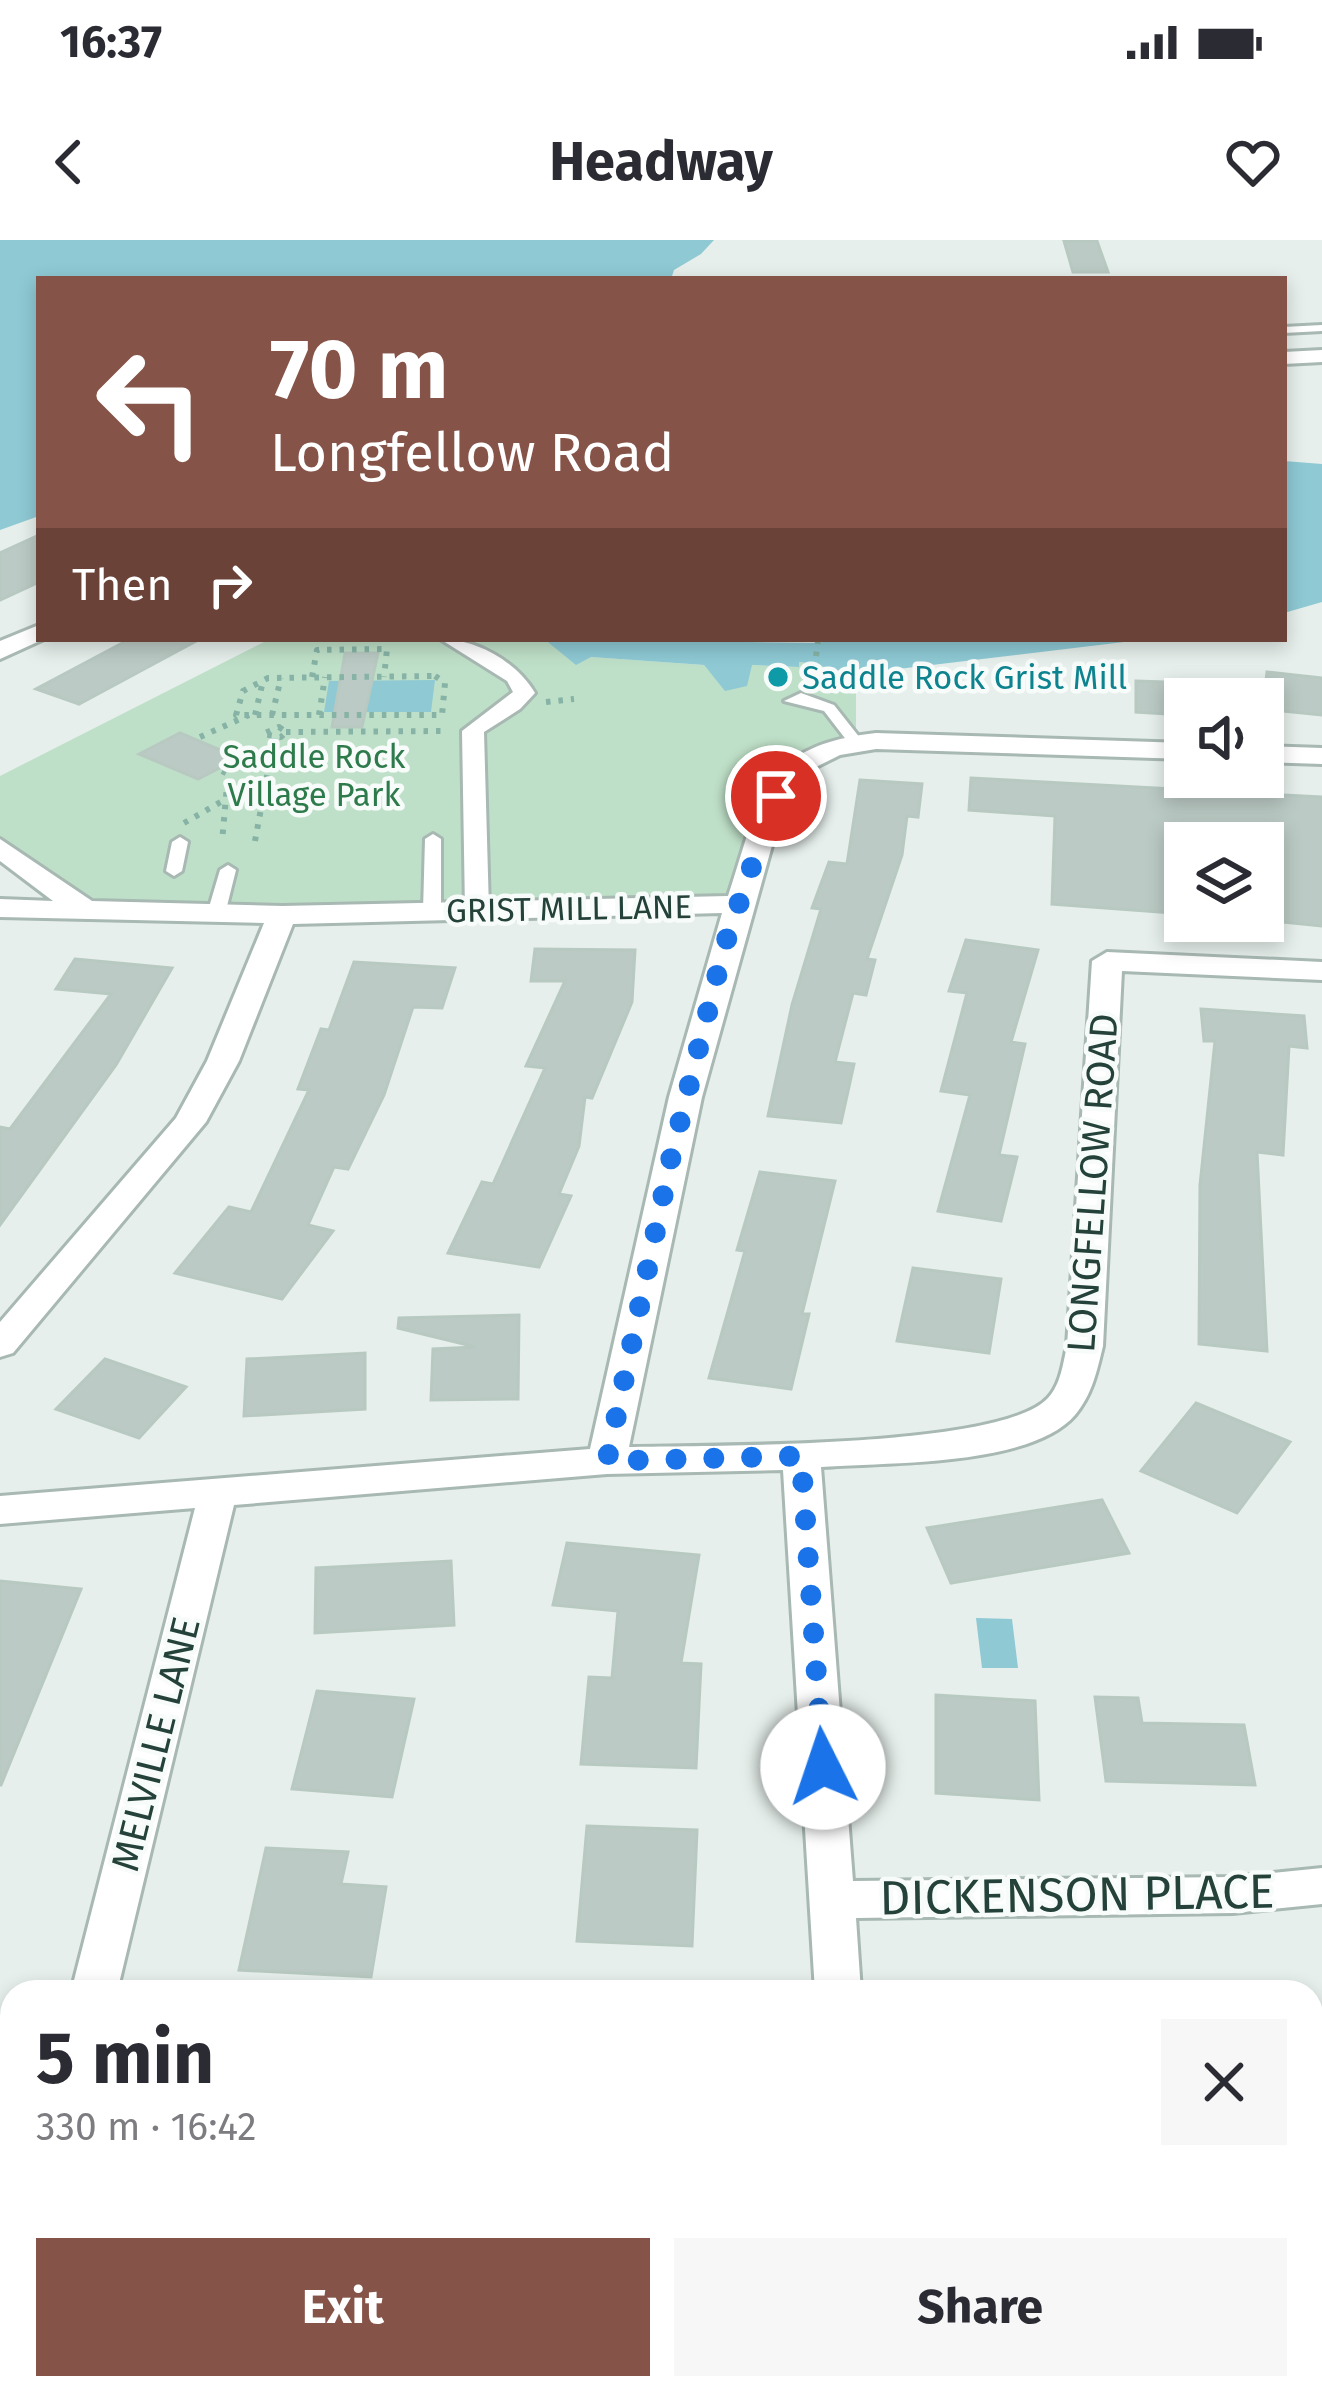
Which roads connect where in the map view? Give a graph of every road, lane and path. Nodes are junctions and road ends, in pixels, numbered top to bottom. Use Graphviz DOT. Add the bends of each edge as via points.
graph roads {
  1 [pos="1322,328"];
  2 [pos="1287,330"];
  3 [pos="1322,356"];
  4 [pos="1287,358"];
  5 [pos="36,633"];
  6 [pos="455,642"];
  7 [pos="818,642"];
  8 [pos="0,651"];
  9 [pos="815,669"];
  10 [pos="312,677"];
  11 [pos="325,677"];
  12 [pos="384,677"];
  13 [pos="280,678"];
  14 [pos="264,680"];
  15 [pos="792,701"];
  16 [pos="252,715"];
  17 [pos="272,715"];
  18 [pos="319,715"];
  19 [pos="473,731"];
  20 [pos="200,737"];
  21 [pos="856,743"];
  22 [pos="1164,750"];
  23 [pos="1284,755"];
  24 [pos="1322,756"];
  25 [pos="222,771"];
  26 [pos="226,799"];
  27 [pos="433,839"];
  28 [pos="179,842"];
  29 [pos="222,842"];
  30 [pos="255,842"];
  31 [pos="0,848"];
  32 [pos="227,870"];
  33 [pos="174,871"];
  34 [pos="740,904"];
  35 [pos="81,907"];
  36 [pos="0,908"];
  37 [pos="477,910"];
  38 [pos="432,911"];
  39 [pos="216,914"];
  40 [pos="282,915"];
  41 [pos="1322,971"];
  42 [pos="0,1345"];
  43 [pos="801,1456"];
  44 [pos="607,1461"];
  45 [pos="217,1496"];
  46 [pos="0,1510"];
  47 [pos="1322,1886"];
  48 [pos="832,1900"];
  49 [pos="97,1980"];
  50 [pos="837,1980"];
  1 -- 2 [label="lane"];
  3 -- 4 [label="street"];
  5 -- 8 [label="street"];
  6 -- 19 [label="street" via="515,677 524,693"];
  7 -- 9 [label="path"];
  10 -- 11 [label="path"];
  10 -- 12 [label="path" via="317,650 387,649"];
  10 -- 13 [label="path"];
  11 -- 12 [label="path"];
  11 -- 18 [label="path"];
  12 -- 18 [label="path" via="435,676 445,683 442,715"];
  13 -- 14 [label="path"];
  13 -- 17 [label="path"];
  14 -- 16 [label="path"];
  14 -- 16 [label="path" via="243,691 236,715"];
  15 -- 21 [label="lane" via="829,708"];
  16 -- 17 [label="path"];
  16 -- 20 [label="path"];
  17 -- 18 [label="path"];
  19 -- 30 [label="path" via="263,732 274,738"];
  19 -- 37 [label="street"];
  21 -- 22 [label="street, GRIST MILL LANE"];
  21 -- 34 [label="street, GRIST MILL LANE" via="814,755 786,779"];
  23 -- 24 [label="street"];
  25 -- 26 [label="path"];
  26 -- 28 [label="path" via="185,821"];
  26 -- 29 [label="path"];
  27 -- 38 [label="lane"];
  28 -- 33 [label="lane"];
  31 -- 35 [label="street"];
  32 -- 39 [label="lane"];
  34 -- 37 [label="street, GRIST MILL LANE"];
  34 -- 44 [label="street" via="671,1158"];
  35 -- 36 [label="street, GRIST MILL LANE"];
  35 -- 39 [label="street, GRIST MILL LANE"];
  37 -- 38 [label="street, GRIST MILL LANE"];
  38 -- 40 [label="street, GRIST MILL LANE"];
  39 -- 40 [label="street, GRIST MILL LANE"];
  40 -- 42 [label="street" via="190,1122"];
  41 -- 43 [label="street, LONGFELLOW ROAD" via="1107,961 1085,1346 1076,1384 1060,1409 1022,1432"];
  43 -- 44 [label="street, LONGFELLOW ROAD"];
  43 -- 48 [label="street"];
  44 -- 45 [label="street, LONGFELLOW ROAD"];
  45 -- 46 [label="street, LONGFELLOW ROAD"];
  45 -- 49 [label="street, MELVILLE LANE"];
  47 -- 48 [label="street, DICKENSON PLACE" via="1233,1895"];
  48 -- 50 [label="street"];
}
